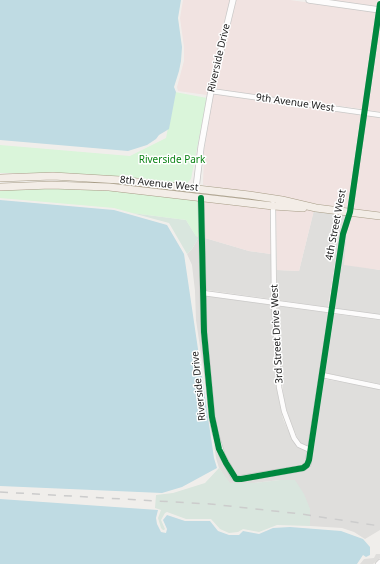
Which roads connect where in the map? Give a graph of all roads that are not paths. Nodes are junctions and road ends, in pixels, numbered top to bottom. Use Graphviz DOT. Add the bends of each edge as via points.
graph roads {
  1 [pos="233,0"];
  2 [pos="309,0"];
  3 [pos="380,8"];
  4 [pos="211,91"];
  5 [pos="364,112"];
  6 [pos="380,115"];
  7 [pos="0,178"];
  8 [pos="0,187"];
  9 [pos="109,187"];
  10 [pos="196,188"];
  11 [pos="249,195"];
  12 [pos="201,198"];
  13 [pos="273,202"];
  14 [pos="350,212"];
  15 [pos="380,216"];
  16 [pos="203,292"];
  17 [pos="274,303"];
  18 [pos="331,310"];
  19 [pos="380,317"];
  20 [pos="322,375"];
  21 [pos="380,387"];
  22 [pos="310,450"];
  23 [pos="380,562"];
  24 [pos="378,564"];
  1 -- 4 [label="street, Riverside Drive"];
  2 -- 3 [label="street"];
  3 -- 5 [label="street, 4th Street West"];
  4 -- 5 [label="street, 9th Avenue West"];
  4 -- 10 [label="street, Riverside Drive"];
  5 -- 6 [label="street, 9th Avenue West"];
  5 -- 14 [label="street, 4th Street West"];
  7 -- 10 [label="main road, 8th Avenue West" via="77,176"];
  8 -- 9 [label="main road, 8th Avenue West"];
  9 -- 10 [label="main road" via="133,186 186,192 194,191"];
  9 -- 12 [label="main road, 8th Avenue West"];
  10 -- 11 [label="main road, 8th Avenue West"];
  11 -- 12 [label="main road" via="209,194"];
  11 -- 13 [label="main road, 8th Avenue West"];
  12 -- 13 [label="main road, 8th Avenue West"];
  12 -- 16 [label="street, Riverside Drive"];
  13 -- 14 [label="main road, 8th Avenue West"];
  13 -- 17 [label="street, 3rd Street Drive West"];
  14 -- 15 [label="main road, 8th Avenue West"];
  14 -- 18 [label="street, 4th Street West" via="342,234"];
  16 -- 17 [label="street"];
  16 -- 22 [label="street, Riverside Drive" via="212,417 219,449 234,477 241,479 303,468 308,464"];
  17 -- 18 [label="street"];
  17 -- 22 [label="street, 3rd Street Drive West" via="278,380 284,411 297,442"];
  18 -- 19 [label="street"];
  18 -- 20 [label="street, 4th Street West"];
  20 -- 21 [label="street"];
  20 -- 22 [label="street, 4th Street West"];
  23 -- 24 [label="street"];
}
